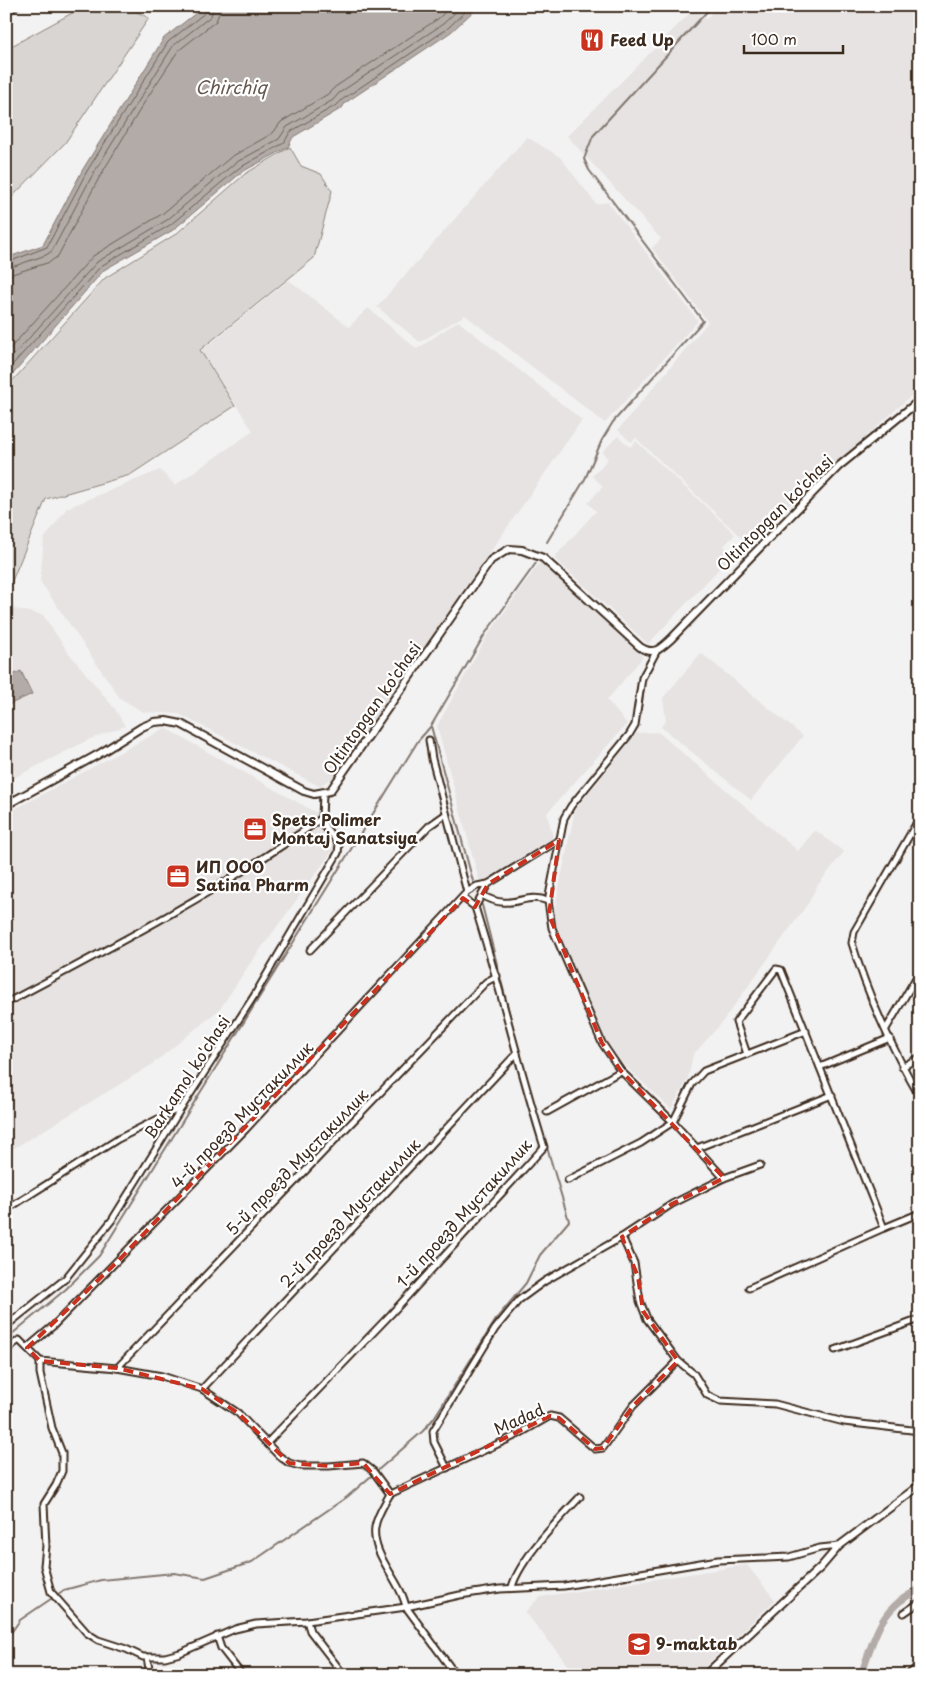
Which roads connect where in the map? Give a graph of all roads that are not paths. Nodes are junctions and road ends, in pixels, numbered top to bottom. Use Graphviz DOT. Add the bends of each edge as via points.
graph roads {
  1 [pos="16,6"];
  2 [pos="6,12"];
  3 [pos="920,400"];
  4 [pos="656,652"];
  5 [pos="429,740"];
  6 [pos="322,794"];
  7 [pos="6,805"];
  8 [pos="446,814"];
  9 [pos="920,817"];
  10 [pos="322,818"];
  11 [pos="559,840"];
  12 [pos="488,884"];
  13 [pos="468,892"];
  14 [pos="482,895"];
  15 [pos="463,898"];
  16 [pos="548,901"];
  17 [pos="475,906"];
  18 [pos="310,950"];
  19 [pos="920,970"];
  20 [pos="497,976"];
  21 [pos="6,1003"];
  22 [pos="886,1029"];
  23 [pos="806,1031"];
  24 [pos="890,1038"];
  25 [pos="516,1053"];
  26 [pos="747,1054"];
  27 [pos="920,1057"];
  28 [pos="820,1067"];
  29 [pos="902,1067"];
  30 [pos="621,1071"];
  31 [pos="832,1095"];
  32 [pos="920,1097"];
  33 [pos="182,1106"];
  34 [pos="547,1112"];
  35 [pos="673,1122"];
  36 [pos="697,1148"];
  37 [pos="760,1165"];
  38 [pos="724,1178"];
  39 [pos="568,1180"];
  40 [pos="6,1210"];
  41 [pos="920,1213"];
  42 [pos="884,1228"];
  43 [pos="622,1238"];
  44 [pos="749,1288"];
  45 [pos="920,1319"];
  46 [pos="6,1326"];
  47 [pos="27,1348"];
  48 [pos="6,1350"];
  49 [pos="835,1350"];
  50 [pos="40,1361"];
  51 [pos="678,1361"];
  52 [pos="117,1368"];
  53 [pos="202,1389"];
  54 [pos="920,1431"];
  55 [pos="267,1444"];
  56 [pos="447,1468"];
  57 [pos="920,1485"];
  58 [pos="390,1494"];
  59 [pos="580,1497"];
  60 [pos="839,1546"];
  61 [pos="512,1587"];
  62 [pos="920,1602"];
  63 [pos="406,1607"];
  64 [pos="904,1613"];
  65 [pos="307,1621"];
  66 [pos="217,1636"];
  67 [pos="147,1657"];
  68 [pos="920,1664"];
  69 [pos="150,1675"];
  70 [pos="242,1675"];
  71 [pos="344,1675"];
  72 [pos="456,1675"];
  73 [pos="705,1675"];
  74 [pos="908,1675"];
  1 -- 2 [label="street"];
  3 -- 4 [label="street, Oltintopgan ko'chasi" via="839,466"];
  4 -- 6 [label="street, Oltintopgan ko'chasi" via="640,647 543,558 522,550 509,549 498,553 334,787"];
  4 -- 11 [label="street, Oltintopgan ko'chasi" via="642,678 632,730 564,818"];
  5 -- 8 [label="street"];
  6 -- 7 [label="street, Oltintopgan ko'chasi" via="304,791 181,724 166,721 142,727"];
  6 -- 10 [label="street"];
  8 -- 13 [label="street"];
  8 -- 18 [label="street" via="428,826"];
  9 -- 22 [label="street" via="852,937"];
  10 -- 21 [label="street" via="274,852 138,934"];
  10 -- 33 [label="street, Barkamol ko'chasi" via="339,844 338,853 254,996"];
  11 -- 12 [label="street"];
  11 -- 16 [label="street, Oltintopgan ko'chasi"];
  12 -- 13 [label="street"];
  12 -- 14 [label="street"];
  13 -- 15 [label="street, 4-й проезд Мустакиллик"];
  14 -- 16 [label="street" via="507,904 535,897"];
  14 -- 17 [label="street"];
  15 -- 17 [label="street"];
  15 -- 47 [label="street, 4-й проезд Мустакиллик" via="124,1256"];
  16 -- 30 [label="street, Oltintopgan ko'chasi" via="552,928 585,1007 602,1043"];
  17 -- 20 [label="street, 1-й проезд Мустакиллик"];
  19 -- 22 [label="street"];
  20 -- 25 [label="street, 1-й проезд Мустакиллик"];
  20 -- 52 [label="street, 5-й проезд Мустакиллик" via="486,982"];
  22 -- 24 [label="street"];
  23 -- 26 [label="street"];
  23 -- 26 [label="street" via="783,972 776,970 736,1022"];
  23 -- 28 [label="street"];
  24 -- 28 [label="street"];
  24 -- 29 [label="street"];
  25 -- 53 [label="street, 2-й проезд Мустакиллик"];
  25 -- 55 [label="street, 1-й проезд Мустакиллик" via="544,1146"];
  26 -- 35 [label="street" via="698,1076"];
  27 -- 29 [label="street"];
  28 -- 31 [label="street"];
  29 -- 32 [label="street"];
  30 -- 34 [label="street"];
  30 -- 35 [label="street, Oltintopgan ko'chasi"];
  31 -- 36 [label="street"];
  31 -- 42 [label="street"];
  33 -- 40 [label="street" via="118,1139"];
  33 -- 46 [label="street, Barkamol ko'chasi" via="106,1228 65,1279"];
  35 -- 36 [label="street, Oltintopgan ko'chasi"];
  35 -- 39 [label="street" via="641,1143"];
  36 -- 38 [label="street, Oltintopgan ko'chasi"];
  37 -- 38 [label="street"];
  38 -- 43 [label="street" via="672,1204"];
  41 -- 42 [label="street"];
  42 -- 44 [label="street"];
  43 -- 51 [label="street" via="636,1270 643,1311 652,1329"];
  43 -- 56 [label="street" via="545,1281 504,1315 433,1431 434,1442"];
  45 -- 49 [label="street"];
  47 -- 48 [label="street" via="19,1340"];
  47 -- 50 [label="street"];
  50 -- 52 [label="street"];
  50 -- 67 [label="street" via="52,1428 62,1453 62,1471 43,1510 44,1566 54,1597 87,1633"];
  51 -- 54 [label="street" via="694,1374 707,1395 720,1401 775,1404 861,1425"];
  51 -- 56 [label="street, Madad" via="633,1406 604,1448 595,1449 559,1418 550,1416"];
  52 -- 53 [label="street" via="162,1376"];
  53 -- 55 [label="street" via="238,1413"];
  55 -- 58 [label="street" via="289,1463 300,1466 363,1463 375,1472"];
  56 -- 58 [label="street, Madad"];
  57 -- 60 [label="street"];
  58 -- 63 [label="street" via="379,1515 375,1537 404,1595"];
  59 -- 61 [label="street" via="516,1575"];
  60 -- 61 [label="street" via="789,1557 718,1560 564,1586"];
  60 -- 73 [label="street" via="822,1568"];
  61 -- 63 [label="street"];
  62 -- 64 [label="street"];
  63 -- 65 [label="street"];
  63 -- 72 [label="street"];
  65 -- 66 [label="street" via="256,1624"];
  65 -- 71 [label="street" via="310,1631"];
  66 -- 67 [label="street" via="180,1654"];
  66 -- 70 [label="street" via="221,1648"];
  67 -- 69 [label="street"];
  68 -- 74 [label="street"];
}
